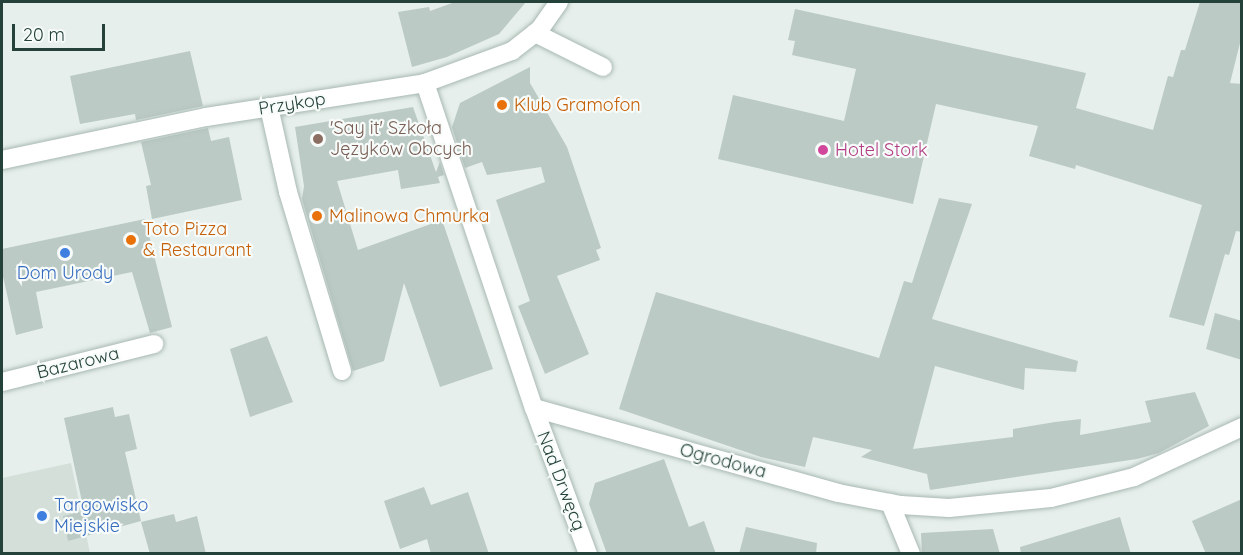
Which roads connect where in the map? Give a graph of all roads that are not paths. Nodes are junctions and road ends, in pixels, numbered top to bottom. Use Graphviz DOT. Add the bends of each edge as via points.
graph roads {
  1 [pos="559,2"];
  2 [pos="535,33"];
  3 [pos="603,67"];
  4 [pos="425,83"];
  5 [pos="269,107"];
  6 [pos="2,160"];
  7 [pos="154,344"];
  8 [pos="342,371"];
  9 [pos="2,382"];
  10 [pos="534,408"];
  11 [pos="1242,426"];
  12 [pos="890,503"];
  13 [pos="588,554"];
  14 [pos="910,554"];
  1 -- 2 [label="street, Przykop"];
  2 -- 3 [label="street"];
  2 -- 4 [label="street, Przykop" via="512,51"];
  4 -- 5 [label="street, Przykop"];
  4 -- 10 [label="street"];
  5 -- 6 [label="street, Przykop"];
  5 -- 8 [label="street" via="288,192"];
  7 -- 9 [label="street, Bazarowa"];
  10 -- 12 [label="street, Ogrodowa" via="838,493"];
  10 -- 13 [label="street, Nad Drwęcą"];
  11 -- 12 [label="street, Ogrodowa" via="1134,477 1051,498 949,508"];
  12 -- 14 [label="street"];
}
